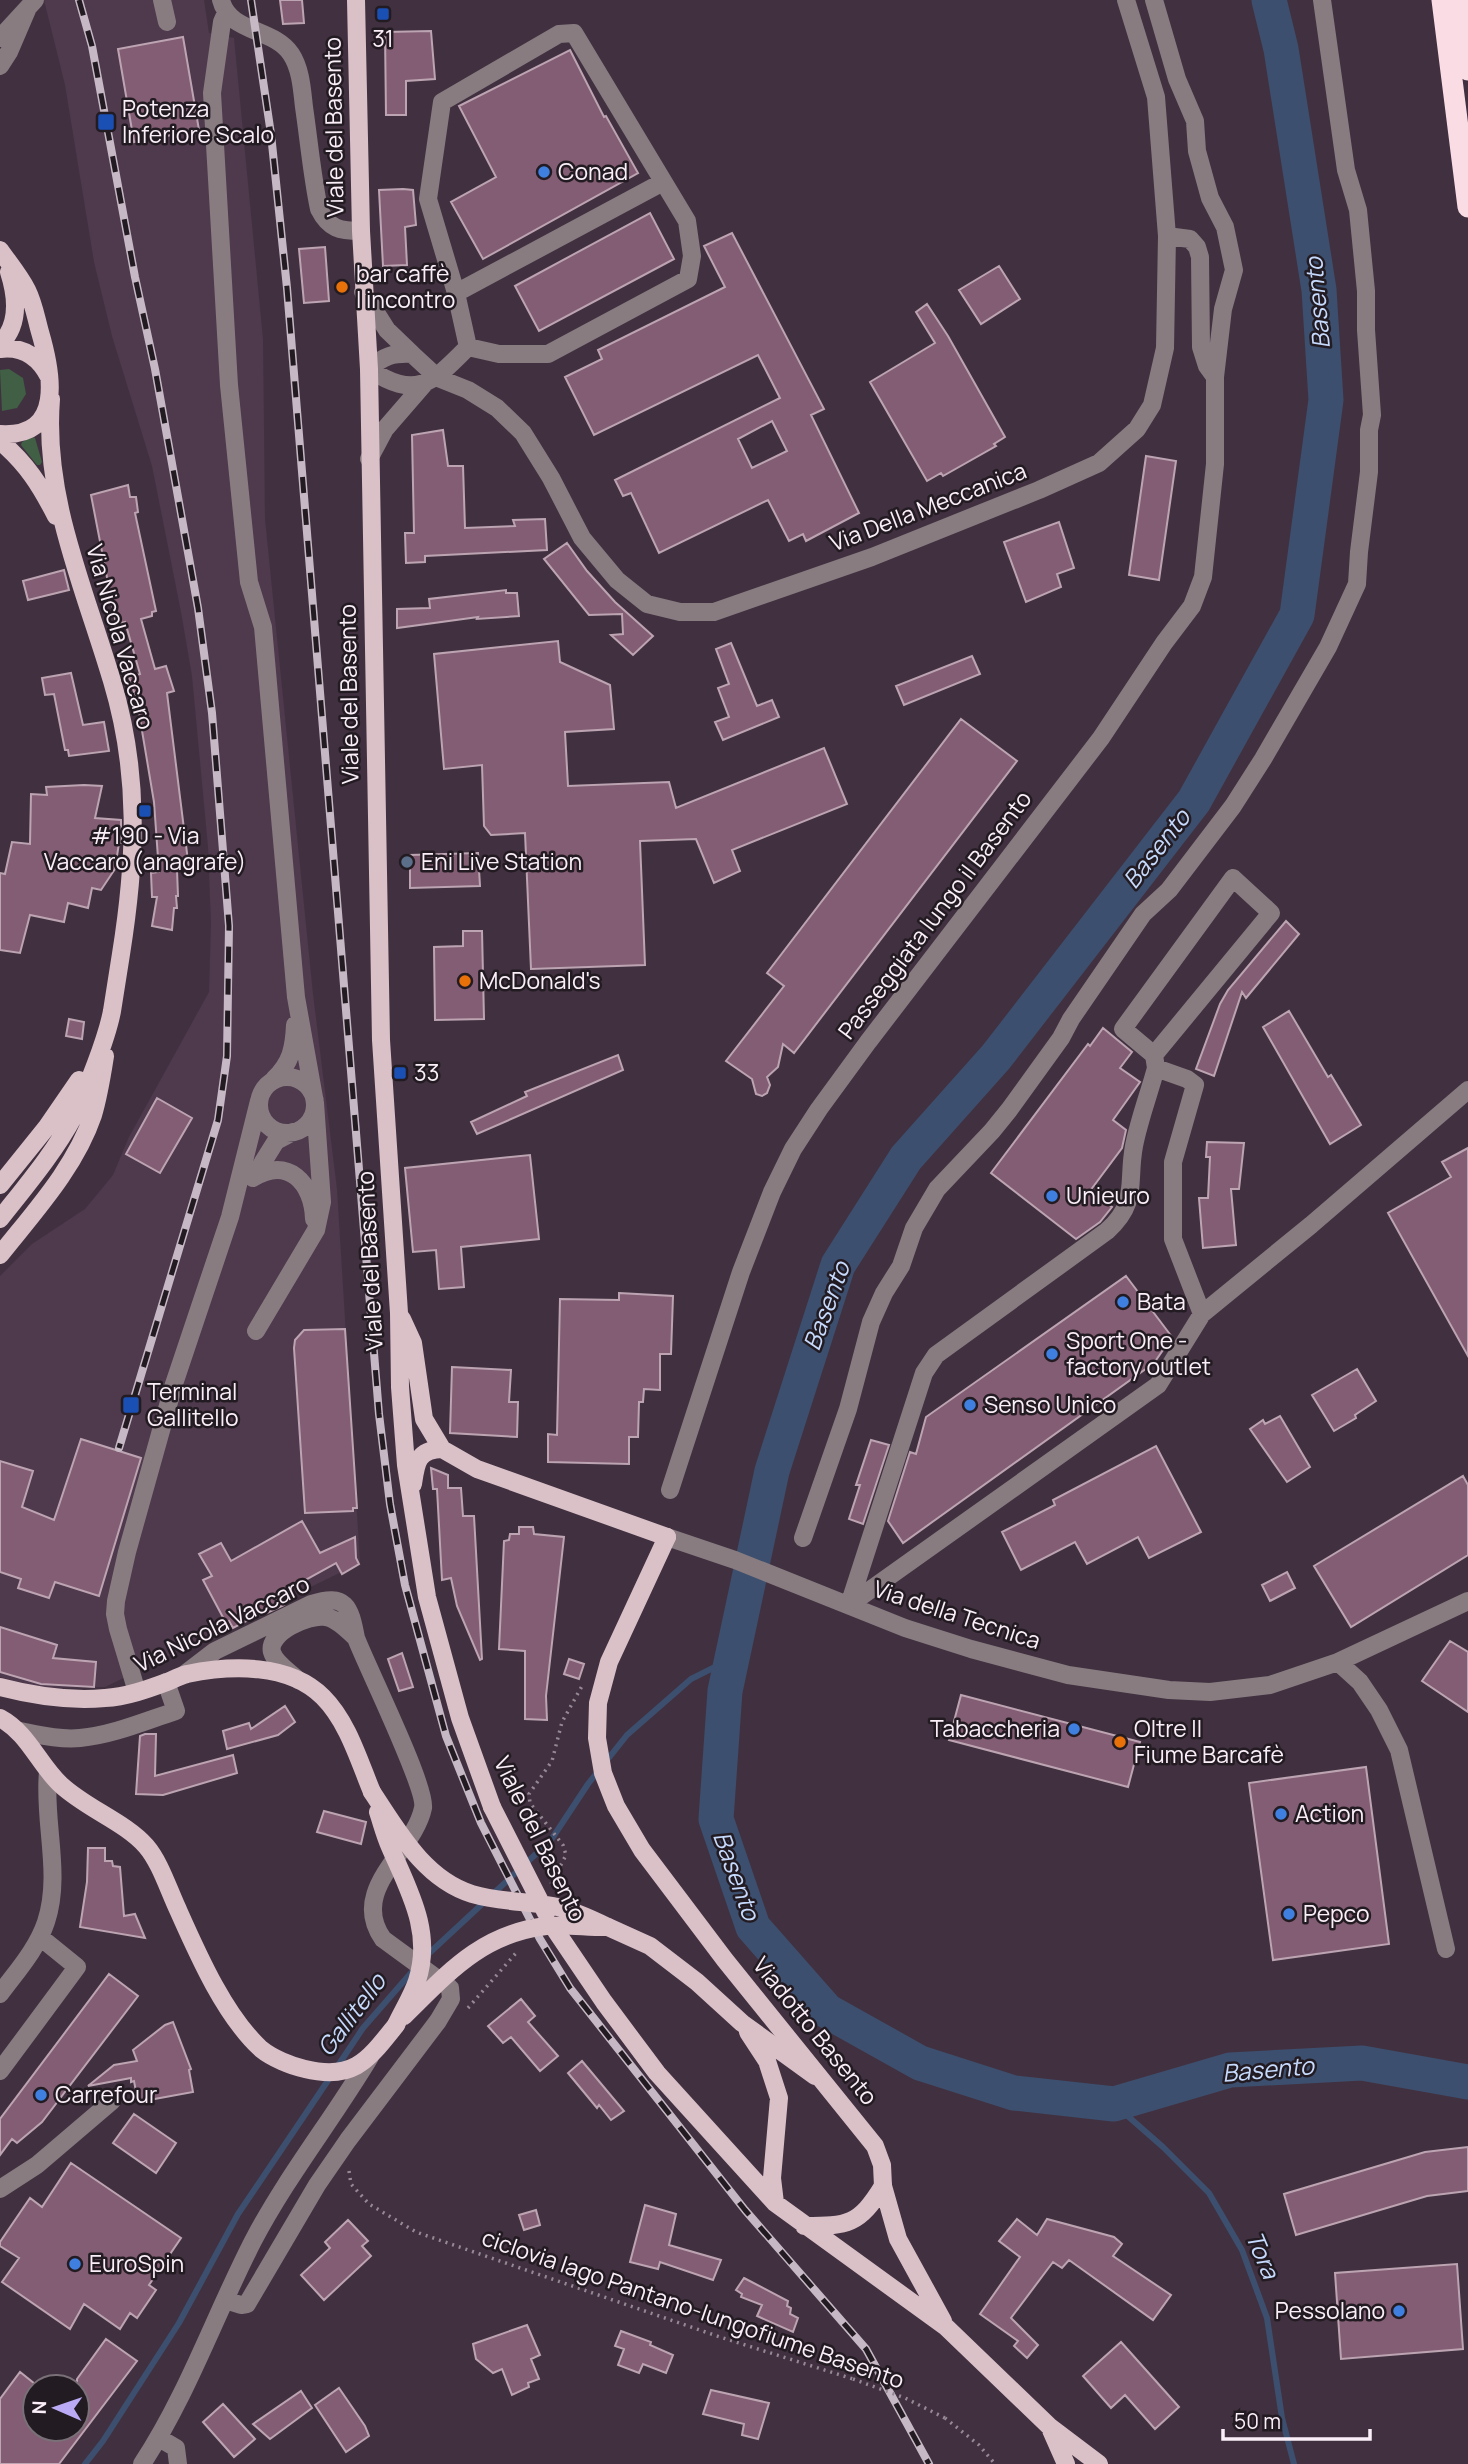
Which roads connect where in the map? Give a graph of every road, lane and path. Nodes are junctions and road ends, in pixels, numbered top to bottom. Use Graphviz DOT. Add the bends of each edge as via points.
graph roads {
  1 [pos="163,0"];
  2 [pos="356,0"];
  3 [pos="1126,0"];
  4 [pos="1154,0"];
  5 [pos="1322,0"];
  6 [pos="1442,0"];
  7 [pos="1460,0"];
  8 [pos="31,5"];
  9 [pos="223,6"];
  10 [pos="167,22"];
  11 [pos="0,38"];
  12 [pos="0,66"];
  13 [pos="1468,69"];
  14 [pos="663,182"];
  15 [pos="1468,207"];
  16 [pos="361,231"];
  17 [pos="1167,236"];
  18 [pos="2,253"];
  19 [pos="363,292"];
  20 [pos="456,293"];
  21 [pos="0,346"];
  22 [pos="468,347"];
  23 [pos="412,354"];
  24 [pos="369,369"];
  25 [pos="49,377"];
  26 [pos="1215,377"];
  27 [pos="431,381"];
  28 [pos="51,399"];
  29 [pos="0,434"];
  30 [pos="0,441"];
  31 [pos="369,459"];
  32 [pos="64,531"];
  33 [pos="296,997"];
  34 [pos="111,1014"];
  35 [pos="100,1047"];
  36 [pos="1155,1061"];
  37 [pos="274,1079"];
  38 [pos="1468,1090"];
  39 [pos="258,1101"];
  40 [pos="315,1102"];
  41 [pos="295,1132"];
  42 [pos="253,1178"];
  43 [pos="0,1185"];
  44 [pos="230,1217"];
  45 [pos="0,1219"];
  46 [pos="306,1247"];
  47 [pos="0,1255"];
  48 [pos="399,1313"];
  49 [pos="1202,1314"];
  50 [pos="256,1331"];
  51 [pos="442,1449"];
  52 [pos="670,1490"];
  53 [pos="412,1497"];
  54 [pos="667,1537"];
  55 [pos="803,1538"];
  56 [pos="1468,1601"];
  57 [pos="849,1605"];
  58 [pos="356,1638"];
  59 [pos="1338,1662"];
  60 [pos="185,1674"];
  61 [pos="300,1681"];
  62 [pos="166,1682"];
  63 [pos="0,1687"];
  64 [pos="137,1692"];
  65 [pos="0,1718"];
  66 [pos="20,1731"];
  67 [pos="48,1772"];
  68 [pos="372,1792"];
  69 [pos="608,1927"];
  70 [pos="40,1937"];
  71 [pos="1446,1950"];
  72 [pos="0,1994"];
  73 [pos="742,2023"];
  74 [pos="396,2025"];
  75 [pos="370,2057"];
  76 [pos="0,2071"];
  77 [pos="821,2081"];
  78 [pos="112,2101"];
  79 [pos="883,2186"];
  80 [pos="0,2189"];
  81 [pos="775,2203"];
  82 [pos="369,2204"];
  83 [pos="804,2226"];
  84 [pos="225,2300"];
  85 [pos="947,2327"];
  86 [pos="1050,2427"];
  87 [pos="159,2438"];
  88 [pos="142,2464"];
  89 [pos="178,2464"];
  90 [pos="995,2464"];
  91 [pos="1066,2464"];
  92 [pos="1100,2464"];
  1 -- 10 [label="street"];
  2 -- 16 [label="main road, Viale del Basento"];
  3 -- 17 [label="street, Via Della Meccanica" via="1156,97"];
  4 -- 26 [label="street, Passeggiata lungo il Basento" via="1177,79 1195,121 1196,151 1233,260"];
  5 -- 55 [label="street" via="1346,170 1358,210 1366,291 1373,415 1357,584 1328,647 1233,806 1169,890 1143,914 1009,1110 937,1189 914,1228 901,1266 871,1322 848,1409"];
  6 -- 15 [label="highway"];
  7 -- 13 [label="highway"];
  8 -- 11 [label="street"];
  8 -- 12 [label="street"];
  9 -- 16 [label="street" via="239,23 275,39 293,57 319,209 336,229"];
  9 -- 33 [label="street" via="212,93 229,385 249,582 263,627"];
  14 -- 20 [label="street"];
  14 -- 20 [label="street" via="573,33 559,34 442,102 428,199"];
  14 -- 22 [label="street" via="687,221 692,256 688,279 548,354 499,354"];
  16 -- 19 [label="main road, Viale del Basento"];
  17 -- 26 [label="street, Passeggiata lungo il Basento" via="1190,239 1197,247 1201,347"];
  17 -- 27 [label="street, Via Della Meccanica" via="1165,348 1152,405 1137,429 1099,463 872,557 714,612 680,612 647,604 617,580 582,538 523,433 468,390"];
  18 -- 21 [label="main road" via="15,291 15,317"];
  18 -- 25 [label="main road, Via Nicola Vaccaro" via="33,303"];
  19 -- 23 [label="street" via="387,330"];
  19 -- 24 [label="main road, Viale del Basento"];
  20 -- 22 [label="street"];
  21 -- 25 [label="main road" via="27,352 44,366"];
  22 -- 27 [label="street"];
  23 -- 24 [label="street" via="388,355"];
  23 -- 27 [label="street"];
  24 -- 27 [label="street" via="402,385"];
  24 -- 31 [label="main road, Viale del Basento"];
  25 -- 28 [label="main road, Via Nicola Vaccaro"];
  26 -- 52 [label="street, Passeggiata lungo il Basento" via="1215,464 1203,577 1192,606 1101,738 868,1042 793,1149 741,1272"];
  27 -- 31 [label="street" via="385,429"];
  28 -- 29 [label="main road" via="41,420 32,427"];
  28 -- 32 [label="main road, Via Nicola Vaccaro" via="51,454"];
  30 -- 32 [label="main road, Via Nicola Vaccaro" via="26,464"];
  31 -- 48 [label="main road, Viale del Basento" via="381,1040"];
  32 -- 34 [label="main road, Via Nicola Vaccaro" via="113,683 130,761 132,867"];
  33 -- 37 [label="street" via="292,1054"];
  33 -- 40 [label="street"];
  34 -- 35 [label="main road, Via Nicola Vaccaro"];
  34 -- 47 [label="main road" via="100,1086 82,1139 60,1179"];
  35 -- 43 [label="main road" via="46,1128"];
  35 -- 45 [label="main road" via="74,1115"];
  36 -- 36 [label="street" via="1271,913 1233,878 1123,1029"];
  36 -- 49 [label="street" via="1195,1085 1173,1162 1173,1238"];
  36 -- 57 [label="street" via="1122,1218 936,1355 924,1373"];
  37 -- 39 [label="street"];
  37 -- 40 [label="street" via="300,1080"];
  38 -- 49 [label="street"];
  39 -- 41 [label="street" via="268,1126"];
  39 -- 44 [label="street"];
  40 -- 41 [label="street" via="310,1121"];
  40 -- 46 [label="street" via="323,1202"];
  41 -- 42 [label="street" via="276,1141"];
  42 -- 44 [label="street"];
  42 -- 46 [label="street" via="262,1172 283,1171 304,1183 314,1216"];
  44 -- 64 [label="street" via="174,1384 116,1601 117,1629"];
  46 -- 50 [label="street"];
  48 -- 51 [label="main road, Via della Tecnica" via="413,1343 424,1419"];
  48 -- 53 [label="main road, Viale del Basento" via="400,1387"];
  49 -- 57 [label="street" via="1158,1385"];
  51 -- 53 [label="main road" via="422,1454 416,1464"];
  51 -- 54 [label="main road, Via della Tecnica" via="477,1469"];
  53 -- 81 [label="main road, Viale del Basento, bridge" via="427,1597 467,1739 492,1807 556,1931 604,2003 657,2073"];
  54 -- 57 [label="street, Via della Tecnica"];
  54 -- 77 [label="main road, Viadotto Basento, bridge" via="609,1662 598,1703 603,1773 642,1850"];
  56 -- 59 [label="street, Via della Tecnica"];
  57 -- 59 [label="street, Via della Tecnica" via="905,1628 1056,1672 1169,1690 1210,1692 1270,1685"];
  58 -- 60 [label="street, Via Nicola Vaccaro" via="346,1604 326,1599 215,1651"];
  58 -- 61 [label="street" via="328,1616 314,1616 277,1633 271,1650"];
  58 -- 84 [label="street, bridge" via="410,1761 424,1805 419,1821 377,1887 372,1909 375,1928 383,1939 450,1988 451,1999 317,2185 247,2304"];
  59 -- 71 [label="street" via="1360,1682 1399,1750"];
  60 -- 61 [label="main road" via="237,1668 267,1670"];
  60 -- 62 [label="main road, Via Nicola Vaccaro"];
  61 -- 68 [label="main road" via="323,1697 344,1726"];
  62 -- 64 [label="main road, Via Nicola Vaccaro"];
  62 -- 66 [label="street" via="176,1711 79,1739"];
  63 -- 64 [label="main road, Via Nicola Vaccaro" via="62,1698 106,1698"];
  65 -- 66 [label="main road"];
  66 -- 67 [label="main road"];
  67 -- 70 [label="street" via="51,1900"];
  67 -- 75 [label="main road" via="80,1802 146,1846 200,1959 238,2023 263,2050 320,2073 346,2072"];
  68 -- 69 [label="main road, bridge" via="413,1851 450,1884 471,1894 583,1914"];
  68 -- 74 [label="main road, bridge" via="421,1928 417,1980"];
  69 -- 73 [label="main road" via="650,1947"];
  69 -- 74 [label="main road, bridge" via="548,1926 520,1930 487,1943 451,1970"];
  70 -- 72 [label="street"];
  70 -- 76 [label="street" via="77,1967"];
  73 -- 77 [label="main road"];
  73 -- 81 [label="main road" via="767,2061 779,2098 772,2178"];
  74 -- 75 [label="main road"];
  75 -- 84 [label="street" via="294,2171"];
  77 -- 79 [label="main road, Viadotto Basento, bridge" via="875,2146"];
  78 -- 80 [label="street" via="37,2165"];
  79 -- 83 [label="main road" via="858,2218 837,2226"];
  79 -- 85 [label="main road, Viale del Basento" via="898,2239"];
  81 -- 83 [label="main road, Viale del Basento"];
  82 -- 90 [label="path, ciclovia lago Pantano-lungofiume Basento, bridge" via="416,2232 512,2267 905,2398 945,2418"];
  83 -- 85 [label="main road, Viale del Basento"];
  84 -- 87 [label="street"];
  85 -- 86 [label="main road, Viale del Basento"];
  86 -- 91 [label="main road"];
  86 -- 92 [label="main road"];
  87 -- 88 [label="street"];
  87 -- 89 [label="street" via="176,2448"];
}
